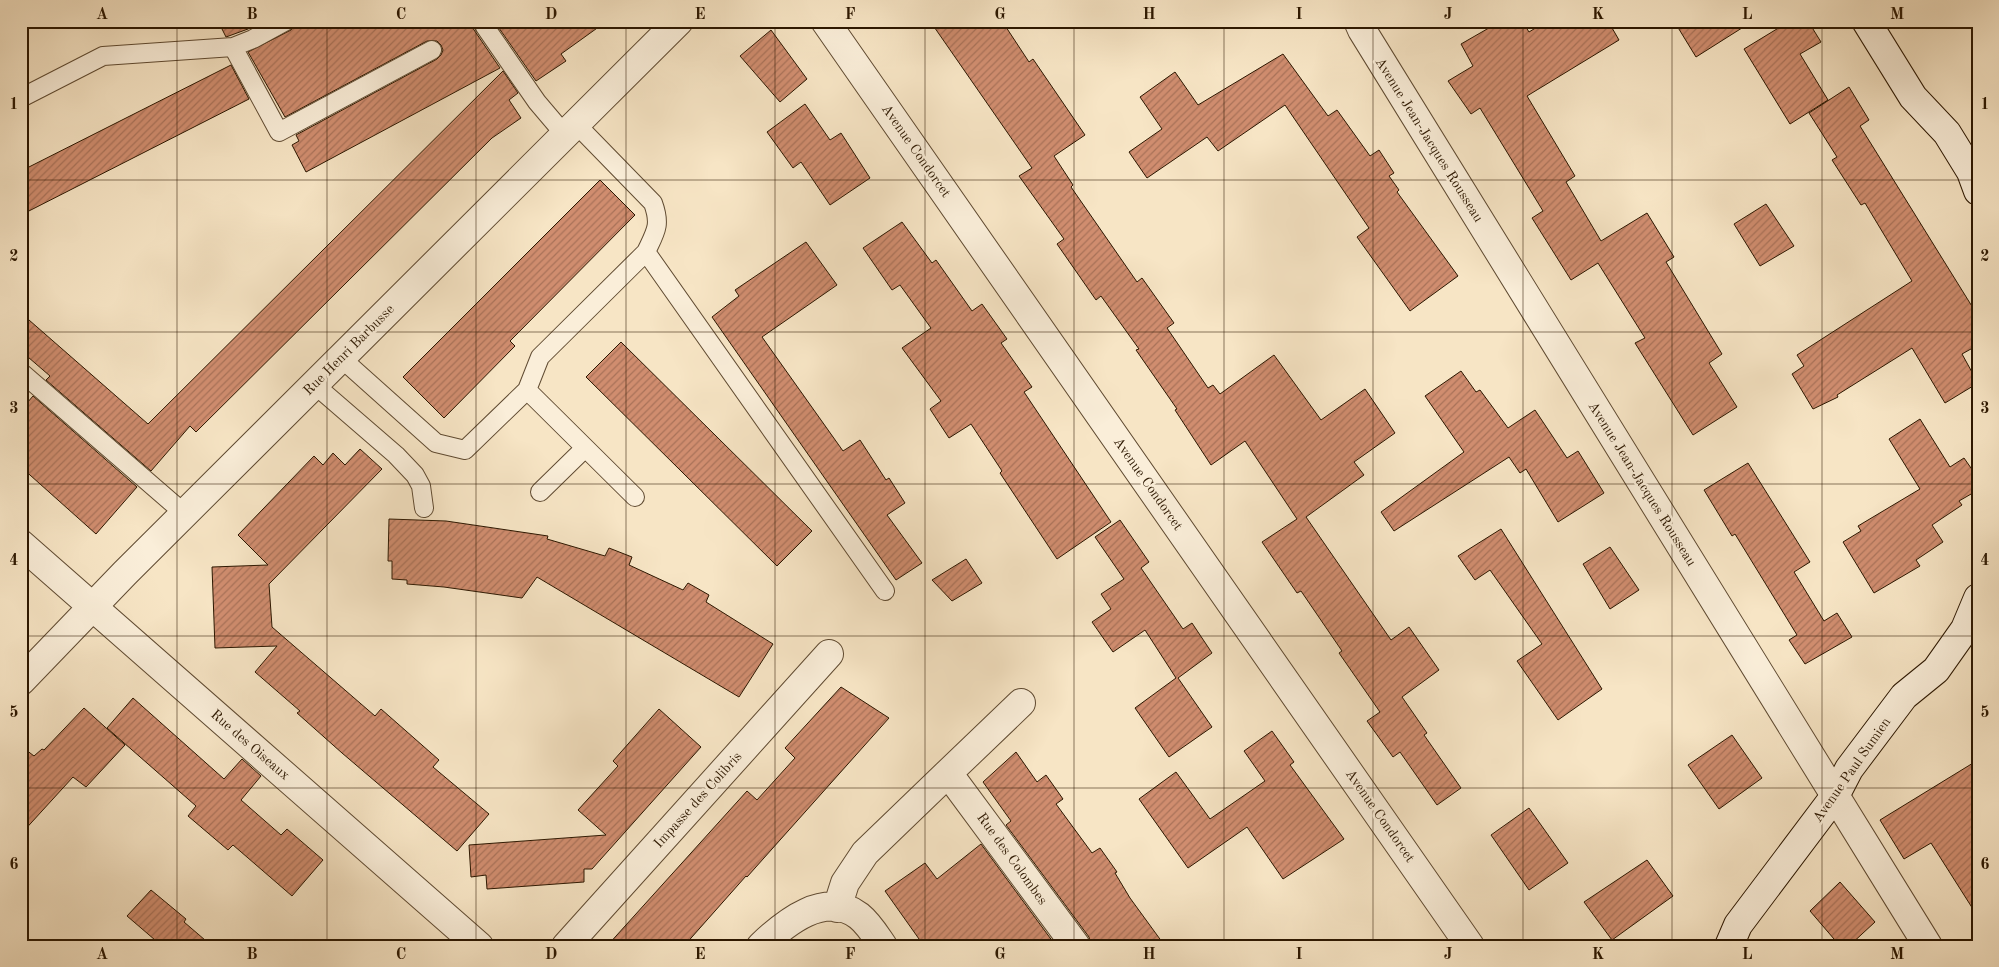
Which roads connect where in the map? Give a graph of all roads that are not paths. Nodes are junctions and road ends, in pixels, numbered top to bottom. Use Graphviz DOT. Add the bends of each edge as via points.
graph roads {
  1 [pos="286,21"];
  2 [pos="481,21"];
  3 [pos="679,21"];
  4 [pos="825,21"];
  5 [pos="1358,21"];
  6 [pos="1866,21"];
  7 [pos="233,47"];
  8 [pos="432,50"];
  9 [pos="21,98"];
  10 [pos="570,130"];
  11 [pos="1978,191"];
  12 [pos="646,252"];
  13 [pos="342,358"];
  14 [pos="21,372"];
  15 [pos="315,385"];
  16 [pos="526,390"];
  17 [pos="585,448"];
  18 [pos="540,492"];
  19 [pos="635,497"];
  20 [pos="424,508"];
  21 [pos="185,514"];
  22 [pos="21,544"];
  23 [pos="885,591"];
  24 [pos="1978,598"];
  25 [pos="93,608"];
  26 [pos="829,654"];
  27 [pos="21,681"];
  28 [pos="1021,702"];
  29 [pos="948,773"];
  30 [pos="1835,796"];
  31 [pos="837,908"];
  32 [pos="479,946"];
  33 [pos="566,946"];
  34 [pos="761,946"];
  35 [pos="883,946"];
  36 [pos="1076,946"];
  37 [pos="1470,946"];
  38 [pos="1729,946"];
  39 [pos="1928,946"];
  1 -- 7 [label="lane"];
  2 -- 10 [label="lane" via="540,106"];
  3 -- 10 [label="street, Rue Henri Barbusse"];
  4 -- 37 [label="street, Avenue Condorcet"];
  5 -- 30 [label="street, Avenue Jean-Jacques Rousseau"];
  6 -- 11 [label="street" via="1913,97 1947,133 1972,172"];
  7 -- 8 [label="lane" via="279,132"];
  7 -- 9 [label="lane" via="103,56"];
  10 -- 12 [label="lane" via="653,203 658,218"];
  10 -- 13 [label="street, Rue Henri Barbusse"];
  12 -- 16 [label="lane" via="540,357"];
  12 -- 23 [label="lane"];
  13 -- 15 [label="street, Rue Henri Barbusse"];
  13 -- 16 [label="lane" via="436,443 465,450"];
  14 -- 21 [label="lane"];
  15 -- 20 [label="lane" via="415,475 421,486"];
  15 -- 21 [label="street, Rue Henri Barbusse"];
  16 -- 17 [label="lane"];
  17 -- 18 [label="lane"];
  17 -- 19 [label="lane"];
  21 -- 25 [label="street, Rue Henri Barbusse"];
  22 -- 25 [label="street, Rue des Oiseaux"];
  24 -- 30 [label="street, Avenue Paul Sumien" via="1965,629 1936,670 1904,696 1849,769"];
  25 -- 27 [label="street, Rue Henri Barbusse"];
  25 -- 32 [label="street, Rue des Oiseaux"];
  26 -- 33 [label="street, Impasse des Colibris"];
  28 -- 29 [label="street"];
  29 -- 31 [label="street" via="865,853 845,883"];
  29 -- 36 [label="street, Rue des Colombes"];
  30 -- 38 [label="street, Avenue Paul Sumien" via="1738,925"];
  30 -- 39 [label="street, Avenue Jean-Jacques Rousseau"];
  31 -- 34 [label="street" via="807,912 788,922"];
  31 -- 35 [label="street" via="858,915"];
}
